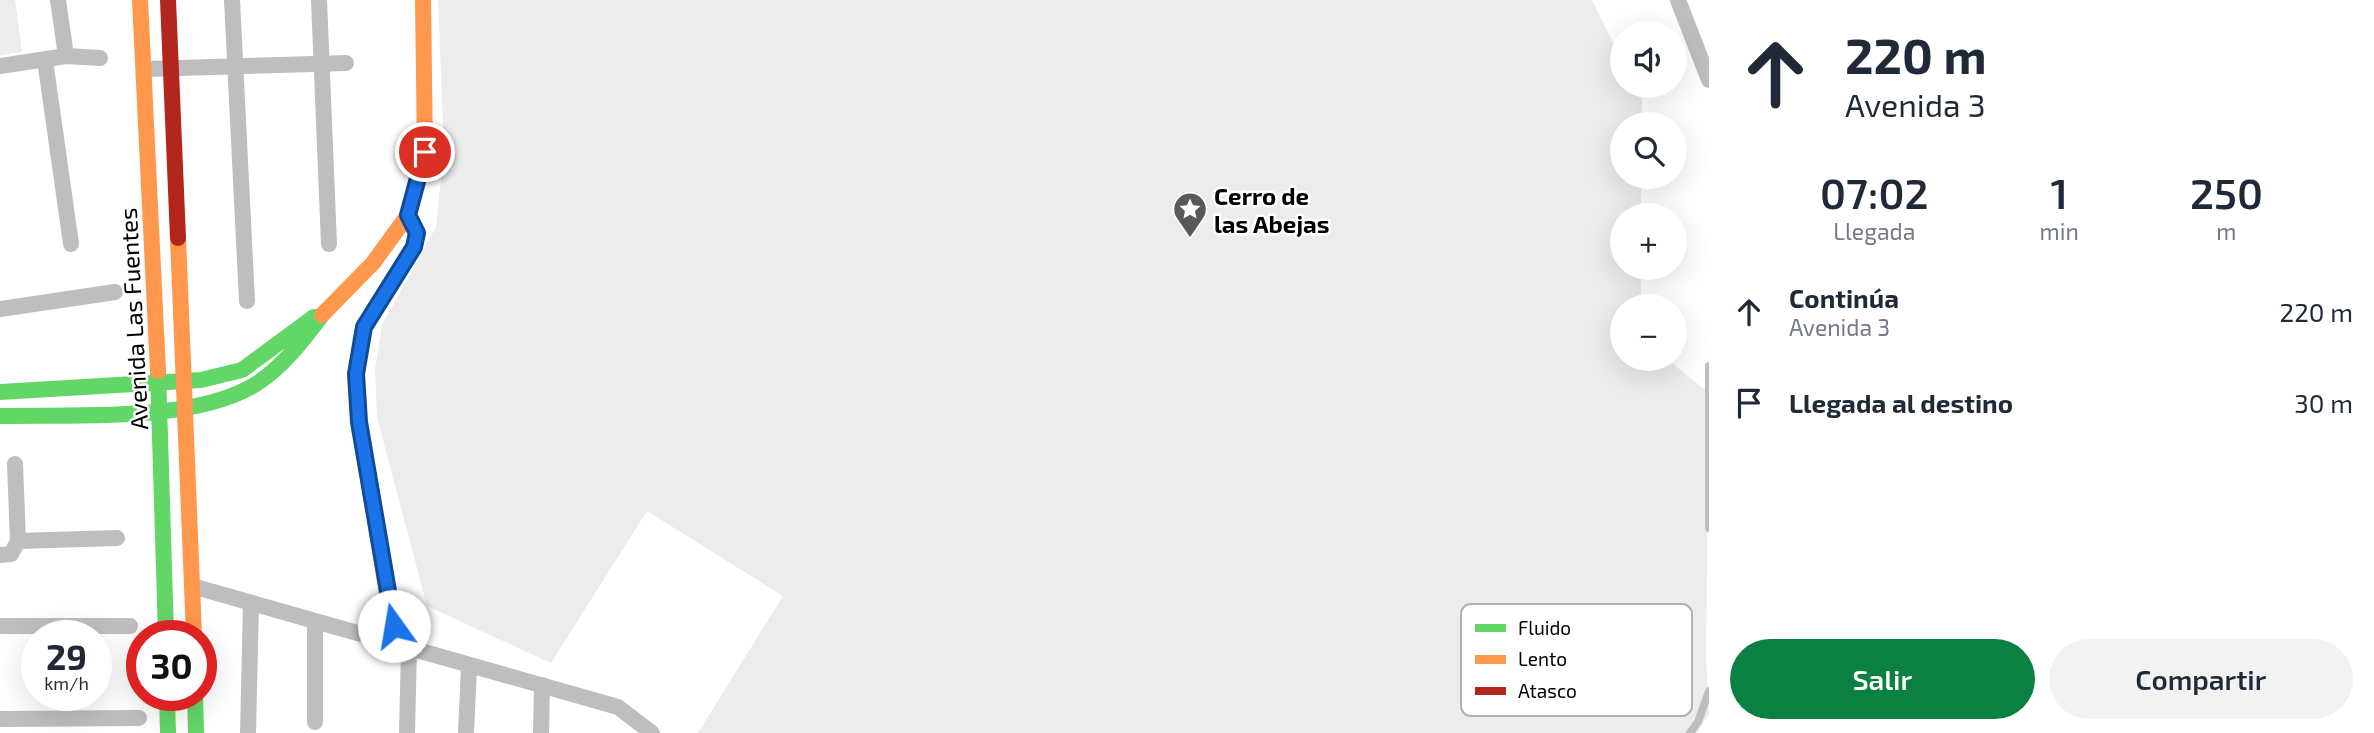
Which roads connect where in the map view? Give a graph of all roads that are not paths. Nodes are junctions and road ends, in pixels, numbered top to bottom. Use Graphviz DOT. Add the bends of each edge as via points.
graph roads {
  1 [pos="58,0"];
  2 [pos="140,0"];
  3 [pos="168,0"];
  4 [pos="232,0"];
  5 [pos="319,0"];
  6 [pos="423,0"];
  7 [pos="1678,0"];
  8 [pos="1703,46"];
  9 [pos="66,56"];
  10 [pos="100,58"];
  11 [pos="45,60"];
  12 [pos="346,63"];
  13 [pos="321,64"];
  14 [pos="0,66"];
  15 [pos="237,67"];
  16 [pos="171,68"];
  17 [pos="145,69"];
  18 [pos="1709,80"];
  19 [pos="408,215"];
  20 [pos="71,244"];
  21 [pos="329,244"];
  22 [pos="115,292"];
  23 [pos="247,301"];
  24 [pos="328,308"];
  25 [pos="0,309"];
  26 [pos="257,361"];
  27 [pos="1709,366"];
  28 [pos="267,375"];
  29 [pos="183,382"];
  30 [pos="159,383"];
  31 [pos="0,392"];
  32 [pos="185,410"];
  33 [pos="160,411"];
  34 [pos="0,416"];
  35 [pos="15,464"];
  36 [pos="1709,528"];
  37 [pos="117,538"];
  38 [pos="18,541"];
  39 [pos="0,555"];
  40 [pos="192,586"];
  41 [pos="251,603"];
  42 [pos="166,620"];
  43 [pos="193,620"];
  44 [pos="316,621"];
  45 [pos="0,626"];
  46 [pos="126,626"];
  47 [pos="404,646"];
  48 [pos="469,666"];
  49 [pos="542,685"];
  50 [pos="1709,691"];
  51 [pos="167,711"];
  52 [pos="195,711"];
  53 [pos="632,716"];
  54 [pos="139,718"];
  55 [pos="0,719"];
  56 [pos="315,722"];
  57 [pos="168,733"];
  58 [pos="196,733"];
  59 [pos="248,733"];
  60 [pos="407,733"];
  61 [pos="466,733"];
  62 [pos="541,733"];
  63 [pos="632,733"];
  64 [pos="652,733"];
  65 [pos="1690,733"];
  1 -- 9 [label="street"];
  2 -- 17 [label="main road, Avenida Las Fuentes"];
  3 -- 16 [label="main road, Avenida Las Fuentes"];
  4 -- 15 [label="street"];
  5 -- 13 [label="street"];
  6 -- 19 [label="main road" via="425,152"];
  7 -- 8 [label="street"];
  8 -- 18 [label="street"];
  9 -- 10 [label="street"];
  9 -- 11 [label="street"];
  11 -- 14 [label="street"];
  11 -- 20 [label="street"];
  12 -- 13 [label="street"];
  13 -- 15 [label="street"];
  13 -- 21 [label="street"];
  15 -- 16 [label="street"];
  15 -- 23 [label="street"];
  16 -- 17 [label="street"];
  16 -- 29 [label="main road, Avenida Las Fuentes"];
  17 -- 30 [label="main road, Avenida Las Fuentes"];
  19 -- 24 [label="main road" via="373,263"];
  19 -- 47 [label="street" via="417,233 414,247 364,327 356,374 359,422 389,607"];
  22 -- 25 [label="street"];
  24 -- 26 [label="main road"];
  24 -- 28 [label="main road" via="306,339"];
  26 -- 28 [label="main road"];
  26 -- 29 [label="main road" via="242,370"];
  27 -- 36 [label="lane"];
  28 -- 32 [label="main road" via="218,403"];
  29 -- 30 [label="main road"];
  29 -- 32 [label="main road, Avenida Las Fuentes"];
  30 -- 31 [label="main road"];
  30 -- 33 [label="main road, Avenida Las Fuentes"];
  32 -- 33 [label="main road"];
  32 -- 40 [label="main road, Avenida Las Fuentes"];
  33 -- 34 [label="main road"];
  33 -- 42 [label="main road, Avenida Las Fuentes"];
  35 -- 38 [label="street"];
  37 -- 38 [label="street"];
  38 -- 39 [label="street" via="11,555"];
  40 -- 41 [label="street"];
  40 -- 43 [label="main road, Avenida Las Fuentes"];
  41 -- 44 [label="street"];
  41 -- 59 [label="street"];
  44 -- 47 [label="street"];
  44 -- 56 [label="street"];
  45 -- 46 [label="street"];
  47 -- 48 [label="street"];
  47 -- 60 [label="street"];
  48 -- 49 [label="street"];
  48 -- 61 [label="street"];
  49 -- 53 [label="street" via="618,707"];
  49 -- 62 [label="street"];
  50 -- 65 [label="lane"];
  51 -- 57 [label="main road"];
  52 -- 58 [label="main road"];
  53 -- 63 [label="street"];
  53 -- 64 [label="street"];
  54 -- 55 [label="street"];
}
